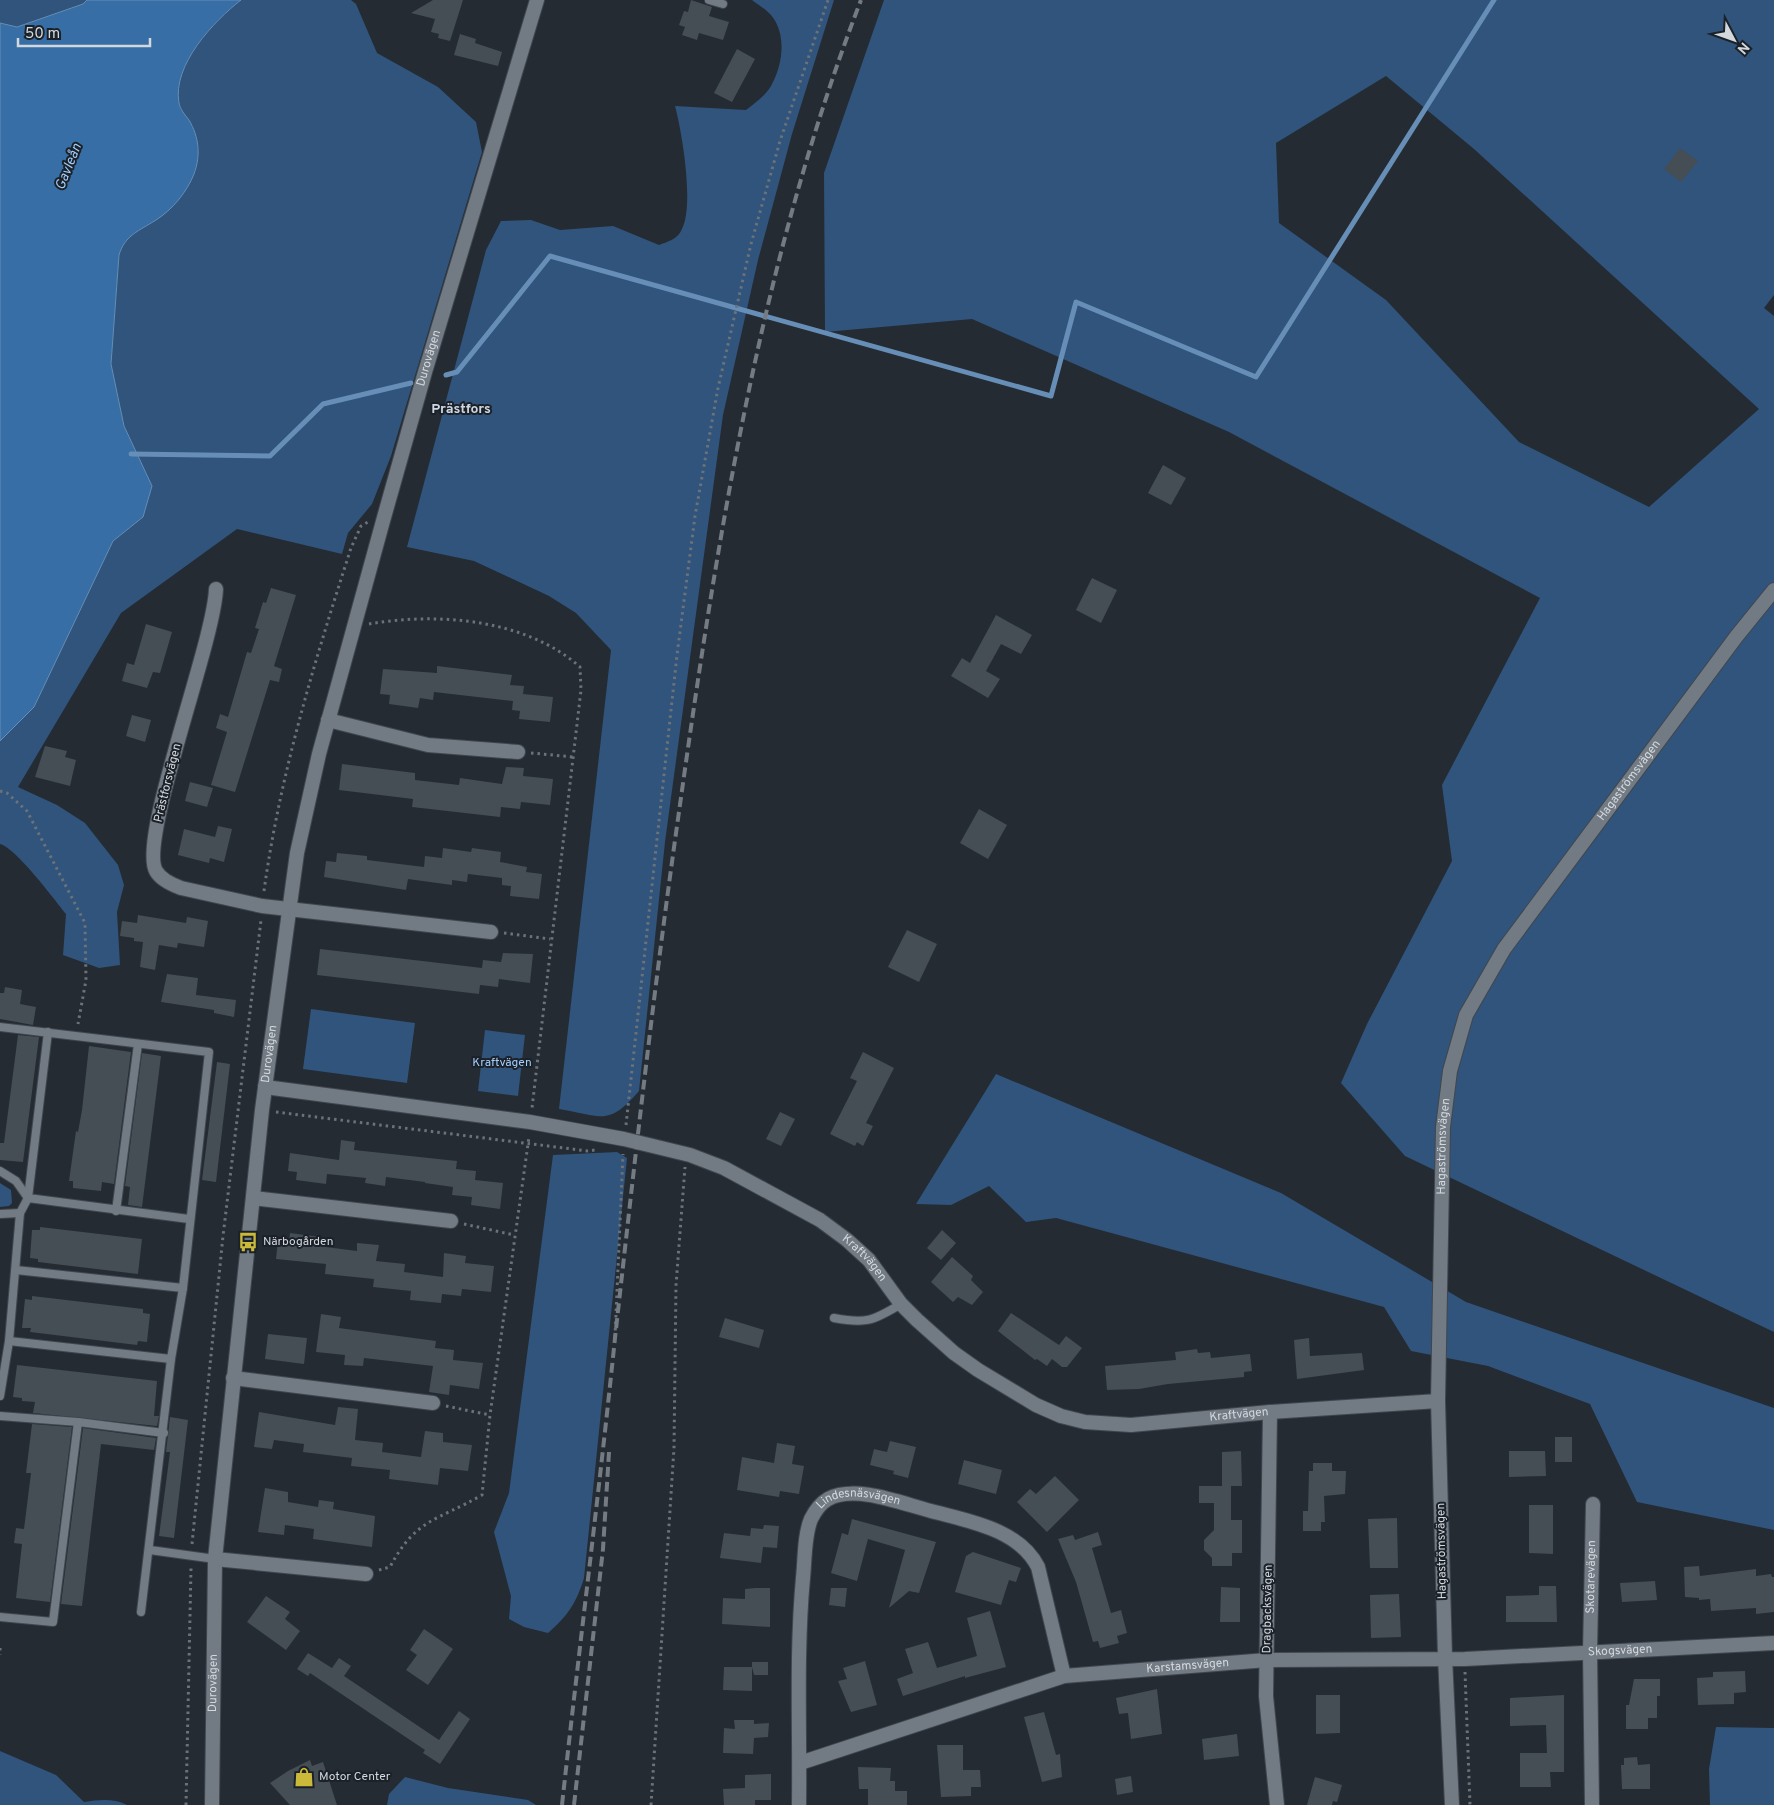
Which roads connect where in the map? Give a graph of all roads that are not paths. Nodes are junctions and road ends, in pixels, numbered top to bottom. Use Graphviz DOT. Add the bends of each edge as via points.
graph roads {
  1 [pos="537,0"];
  2 [pos="708,0"];
  3 [pos="723,4"];
  4 [pos="216,589"];
  5 [pos="1774,590"];
  6 [pos="328,720"];
  7 [pos="518,752"];
  8 [pos="288,909"];
  9 [pos="491,932"];
  10 [pos="0,1027"];
  11 [pos="48,1032"];
  12 [pos="138,1044"];
  13 [pos="265,1087"];
  14 [pos="0,1171"];
  15 [pos="28,1198"];
  16 [pos="253,1198"];
  17 [pos="116,1211"];
  18 [pos="20,1213"];
  19 [pos="0,1214"];
  20 [pos="189,1220"];
  21 [pos="451,1221"];
  22 [pos="16,1270"];
  23 [pos="183,1288"];
  24 [pos="901,1304"];
  25 [pos="834,1318"];
  26 [pos="9,1341"];
  27 [pos="4,1356"];
  28 [pos="171,1359"];
  29 [pos="233,1378"];
  30 [pos="0,1396"];
  31 [pos="1438,1402"];
  32 [pos="433,1403"];
  33 [pos="1270,1412"];
  34 [pos="0,1416"];
  35 [pos="78,1422"];
  36 [pos="164,1433"];
  37 [pos="1593,1504"];
  38 [pos="150,1550"];
  39 [pos="215,1559"];
  40 [pos="366,1574"];
  41 [pos="142,1612"];
  42 [pos="0,1617"];
  43 [pos="1774,1643"];
  44 [pos="1590,1652"];
  45 [pos="1445,1657"];
  46 [pos="1267,1660"];
  47 [pos="1064,1676"];
  48 [pos="800,1763"];
  49 [pos="212,1805"];
  50 [pos="799,1805"];
  51 [pos="1277,1805"];
  52 [pos="1452,1805"];
  53 [pos="1592,1805"];
  1 -- 6 [label="street, Durovägen" via="425,372"];
  2 -- 3 [label="lane"];
  4 -- 8 [label="street, Prästforsvägen" via="203,656 163,794 153,859 156,871 170,884"];
  5 -- 31 [label="street, Hagaströmsvägen" via="1504,949 1466,1015 1450,1071 1443,1127"];
  6 -- 7 [label="street" via="428,745"];
  6 -- 8 [label="street, Durovägen" via="303,820"];
  8 -- 9 [label="street"];
  8 -- 13 [label="street, Durovägen"];
  10 -- 11 [label="lane"];
  11 -- 12 [label="lane"];
  11 -- 15 [label="lane"];
  12 -- 17 [label="lane"];
  12 -- 20 [label="lane" via="209,1052"];
  13 -- 16 [label="street, Durovägen"];
  13 -- 24 [label="street, Kraftvägen" via="530,1122 686,1154 724,1168 820,1220 869,1260"];
  14 -- 15 [label="lane" via="16,1181"];
  15 -- 17 [label="lane"];
  15 -- 18 [label="lane"];
  16 -- 21 [label="street"];
  16 -- 29 [label="street, Durovägen"];
  17 -- 20 [label="lane"];
  18 -- 19 [label="lane"];
  18 -- 22 [label="lane"];
  20 -- 23 [label="lane"];
  22 -- 23 [label="lane"];
  22 -- 26 [label="lane"];
  23 -- 28 [label="lane"];
  24 -- 25 [label="lane" via="860,1323"];
  24 -- 33 [label="street, Kraftvägen" via="932,1334 978,1370 1036,1406 1062,1416 1085,1422 1131,1425"];
  26 -- 27 [label="lane"];
  26 -- 28 [label="lane"];
  27 -- 30 [label="lane"];
  28 -- 36 [label="lane"];
  29 -- 32 [label="street"];
  29 -- 39 [label="street, Durovägen"];
  31 -- 33 [label="street, Kraftvägen"];
  31 -- 45 [label="street, Hagaströmsvägen"];
  33 -- 46 [label="street, Dragbacksvägen"];
  34 -- 35 [label="lane"];
  35 -- 36 [label="lane"];
  35 -- 42 [label="lane" via="53,1622"];
  36 -- 38 [label="lane"];
  37 -- 44 [label="street, Skotarevägen"];
  38 -- 39 [label="lane"];
  38 -- 41 [label="lane"];
  39 -- 40 [label="street"];
  39 -- 49 [label="street, Durovägen"];
  43 -- 44 [label="street, Skogsvägen"];
  44 -- 45 [label="street, Karstamsvägen" via="1465,1659"];
  44 -- 53 [label="street, Skogsvägen"];
  45 -- 46 [label="street, Karstamsvägen"];
  45 -- 52 [label="street, Hagaströmsvägen"];
  46 -- 47 [label="street, Karstamsvägen"];
  46 -- 51 [label="street, Dragbacksvägen" via="1266,1696"];
  47 -- 48 [label="street, Karstamsvägen"];
  47 -- 48 [label="street, Lindesnäsvägen" via="1038,1567 1029,1551 990,1527 878,1496 851,1494 830,1498 822,1503 812,1519 807,1539 797,1680"];
  48 -- 50 [label="street, Lindesnäsvägen"];
}
